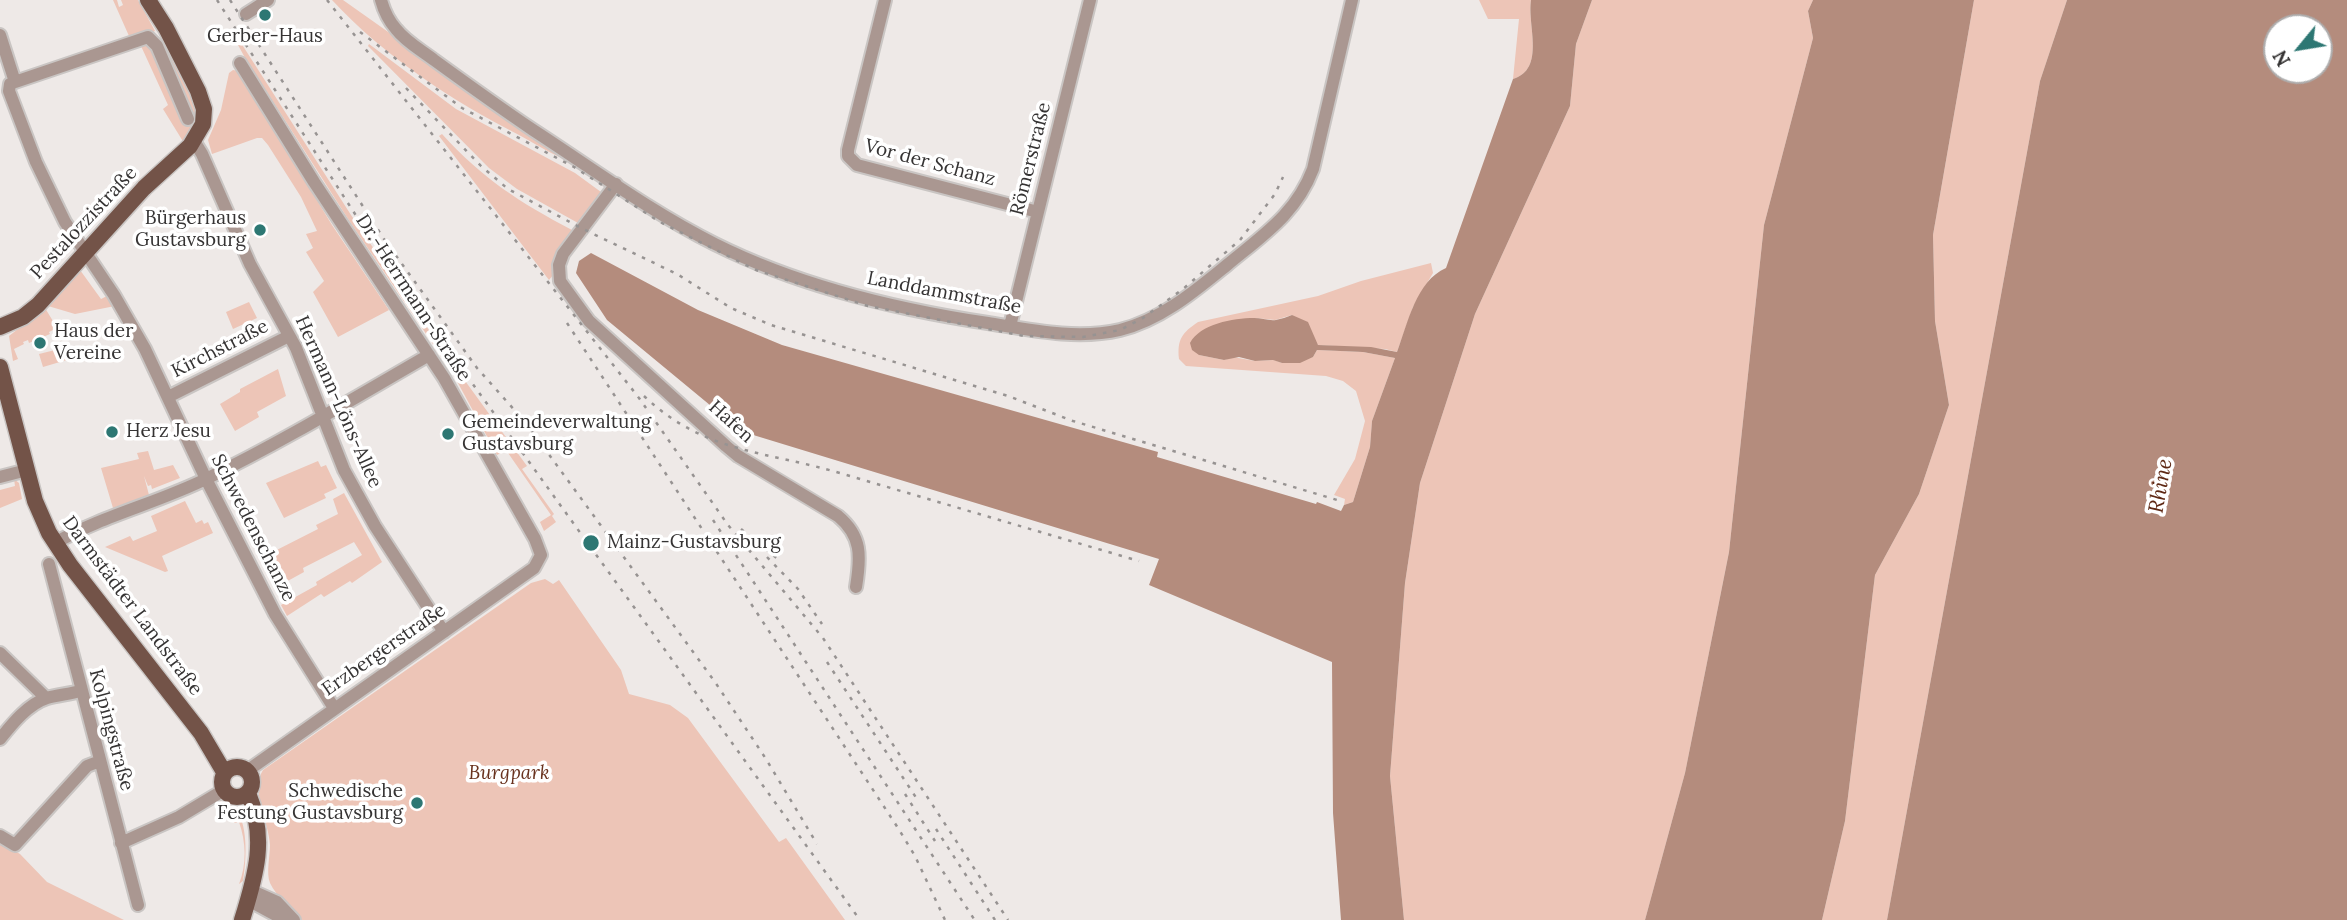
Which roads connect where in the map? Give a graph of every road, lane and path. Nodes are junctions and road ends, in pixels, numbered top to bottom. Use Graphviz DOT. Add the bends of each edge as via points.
graph roads {
  1 [pos="146,0"];
  2 [pos="268,0"];
  3 [pos="381,0"];
  4 [pos="884,0"];
  5 [pos="1090,0"];
  6 [pos="1352,0"];
  7 [pos="246,15"];
  8 [pos="0,35"];
  9 [pos="240,63"];
  10 [pos="15,82"];
  11 [pos="188,119"];
  12 [pos="194,141"];
  13 [pos="616,184"];
  14 [pos="1038,212"];
  15 [pos="86,251"];
  16 [pos="0,327"];
  17 [pos="1010,327"];
  18 [pos="289,336"];
  19 [pos="429,355"];
  20 [pos="0,368"];
  21 [pos="168,397"];
  22 [pos="323,417"];
  23 [pos="27,470"];
  24 [pos="0,477"];
  25 [pos="206,479"];
  26 [pos="55,543"];
  27 [pos="540,559"];
  28 [pos="48,564"];
  29 [pos="856,587"];
  30 [pos="444,632"];
  31 [pos="0,653"];
  32 [pos="80,691"];
  33 [pos="46,698"];
  34 [pos="334,708"];
  35 [pos="0,739"];
  36 [pos="100,761"];
  37 [pos="234,770"];
  38 [pos="224,790"];
  39 [pos="244,795"];
  40 [pos="0,836"];
  41 [pos="121,843"];
  42 [pos="249,895"];
  43 [pos="138,905"];
  44 [pos="242,920"];
  45 [pos="285,920"];
  46 [pos="294,920"];
  1 -- 12 [label="main road" via="198,91 203,124"];
  2 -- 7 [label="street"];
  3 -- 13 [label="street, Landdammstraße" via="403,37"];
  4 -- 14 [label="street, Vor der Schanz" via="848,150 852,162"];
  5 -- 14 [label="street, Römerstraße"];
  6 -- 17 [label="street, Landdammstraße" via="1313,169 1306,188 1279,223 1196,291 1155,316 1120,330 1086,334"];
  8 -- 10 [label="street"];
  9 -- 19 [label="street, Dr.-Herrmann-Straße"];
  10 -- 11 [label="street" via="148,37 157,46"];
  10 -- 15 [label="street, Schwedenschanze" via="9,90 36,162 65,222"];
  12 -- 15 [label="main road, Pestalozzistraße"];
  12 -- 18 [label="street, Hermann-Löns-Allee" via="253,271"];
  13 -- 17 [label="street, Landdammstraße" via="664,216 756,263 884,303"];
  13 -- 29 [label="street, Hafen" via="563,254 560,281 589,321 726,446 848,524 857,538"];
  14 -- 17 [label="street, Römerstraße"];
  15 -- 16 [label="main road, Pestalozzistraße" via="31,311"];
  15 -- 21 [label="street, Schwedenschanze" via="125,312"];
  18 -- 21 [label="street, Kirchstraße"];
  18 -- 22 [label="street, Hermann-Löns-Allee"];
  19 -- 22 [label="street"];
  19 -- 27 [label="street, Dr.-Herrmann-Straße" via="535,539"];
  20 -- 23 [label="main road, Darmstädter Landstraße"];
  21 -- 25 [label="street, Schwedenschanze"];
  22 -- 25 [label="street"];
  22 -- 30 [label="street, Hermann-Löns-Allee" via="344,470 375,526"];
  23 -- 24 [label="street"];
  23 -- 26 [label="main road, Darmstädter Landstraße" via="37,507"];
  25 -- 26 [label="street"];
  25 -- 34 [label="street, Schwedenschanze" via="275,614"];
  26 -- 37 [label="main road, Darmstädter Landstraße"];
  27 -- 30 [label="street, Erzbergerstraße" via="534,568"];
  28 -- 32 [label="street, Kolpingstraße"];
  30 -- 34 [label="street, Erzbergerstraße"];
  31 -- 33 [label="street"];
  32 -- 33 [label="street"];
  32 -- 36 [label="street, Kolpingstraße"];
  33 -- 35 [label="street" via="18,718"];
  34 -- 37 [label="street, Erzbergerstraße"];
  36 -- 40 [label="street" via="87,766 15,845"];
  36 -- 41 [label="street, Kolpingstraße"];
  37 -- 38 [label="main road" via="221,781"];
  37 -- 39 [label="main road" via="252,781"];
  38 -- 39 [label="main road" via="231,796"];
  38 -- 41 [label="street"];
  39 -- 42 [label="main road" via="259,829"];
  41 -- 43 [label="street, Kolpingstraße"];
  42 -- 44 [label="main road"];
  42 -- 45 [label="street"];
  42 -- 46 [label="street" via="277,902"];
}
